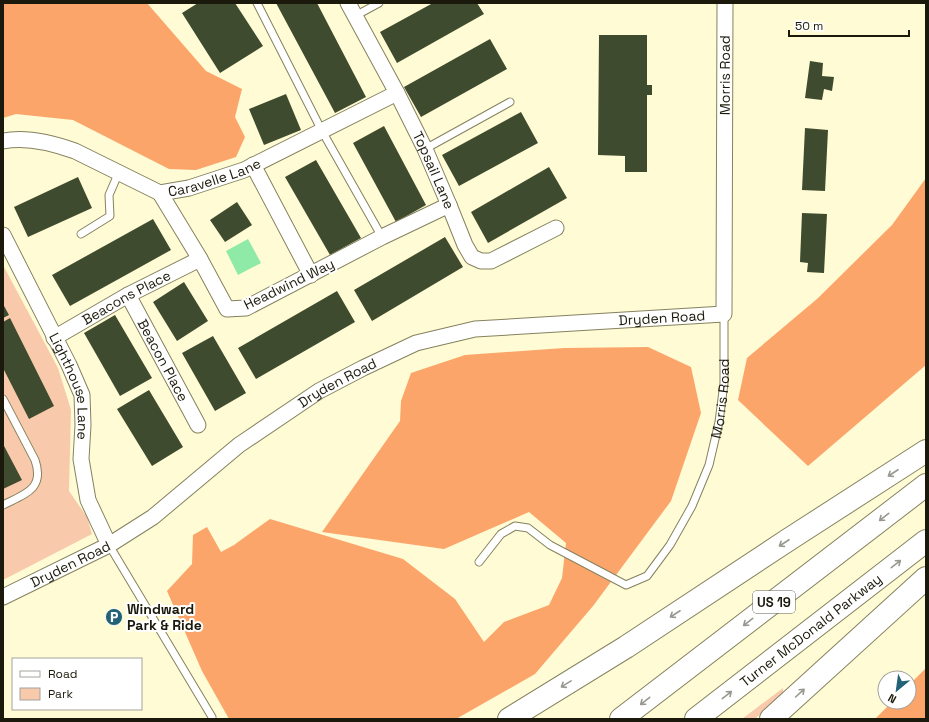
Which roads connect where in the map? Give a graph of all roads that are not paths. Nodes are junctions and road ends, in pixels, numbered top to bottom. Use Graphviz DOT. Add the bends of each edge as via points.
graph roads {
  1 [pos="257,3"];
  2 [pos="379,3"];
  3 [pos="725,3"];
  4 [pos="352,10"];
  5 [pos="397,93"];
  6 [pos="510,102"];
  7 [pos="322,130"];
  8 [pos="3,141"];
  9 [pos="425,149"];
  10 [pos="254,165"];
  11 [pos="119,172"];
  12 [pos="160,193"];
  13 [pos="449,205"];
  14 [pos="556,228"];
  15 [pos="81,234"];
  16 [pos="3,235"];
  17 [pos="382,237"];
  18 [pos="200,259"];
  19 [pos="311,275"];
  20 [pos="128,295"];
  21 [pos="724,314"];
  22 [pos="54,338"];
  23 [pos="3,399"];
  24 [pos="198,425"];
  25 [pos="926,452"];
  26 [pos="926,485"];
  27 [pos="3,505"];
  28 [pos="926,541"];
  29 [pos="109,545"];
  30 [pos="480,562"];
  31 [pos="926,578"];
  32 [pos="3,597"];
  33 [pos="212,717"];
  34 [pos="509,719"];
  35 [pos="622,719"];
  36 [pos="696,719"];
  37 [pos="771,719"];
  1 -- 7 [label="lane"];
  2 -- 4 [label="lane"];
  3 -- 21 [label="street, Morris Road"];
  4 -- 5 [label="street, Topsail Lane"];
  5 -- 7 [label="street, Caravelle Lane"];
  5 -- 9 [label="street, Topsail Lane"];
  6 -- 9 [label="lane"];
  7 -- 10 [label="street, Caravelle Lane"];
  7 -- 17 [label="lane"];
  8 -- 11 [label="street, Caravelle Lane" via="38,141 67,148"];
  9 -- 13 [label="street, Topsail Lane"];
  10 -- 12 [label="street, Caravelle Lane" via="189,188"];
  10 -- 19 [label="street"];
  11 -- 12 [label="street, Caravelle Lane"];
  11 -- 15 [label="lane" via="110,195 110,216"];
  12 -- 18 [label="street, Headwind Way"];
  13 -- 14 [label="street, Topsail Lane" via="465,245 472,257 481,261 491,261"];
  13 -- 17 [label="street, Headwind Way"];
  16 -- 22 [label="street, Lighthouse Lane"];
  17 -- 19 [label="street, Headwind Way"];
  18 -- 19 [label="street, Headwind Way" via="227,308 246,308"];
  18 -- 20 [label="street, Beacons Place"];
  20 -- 22 [label="street, Beacons Place"];
  20 -- 24 [label="street, Beacon Place"];
  21 -- 29 [label="street, Dryden Road" via="475,329 416,343 319,391 239,445 153,517"];
  21 -- 30 [label="lane, Morris Road" via="724,383 719,422 709,465 692,506 670,545 647,576 626,584 550,545 528,528 515,526 501,534"];
  22 -- 29 [label="street, Lighthouse Lane" via="82,395 81,459 88,500"];
  23 -- 27 [label="lane" via="35,460 38,479 29,492"];
  25 -- 34 [label="highway, one-way" via="626,647"];
  26 -- 35 [label="highway, US 19, one-way"];
  36 -- 28 [label="highway, Turner McDonald Parkway, one-way"];
  29 -- 32 [label="street, Dryden Road"];
  29 -- 33 [label="lane"];
  37 -- 31 [label="highway, one-way"];
}
